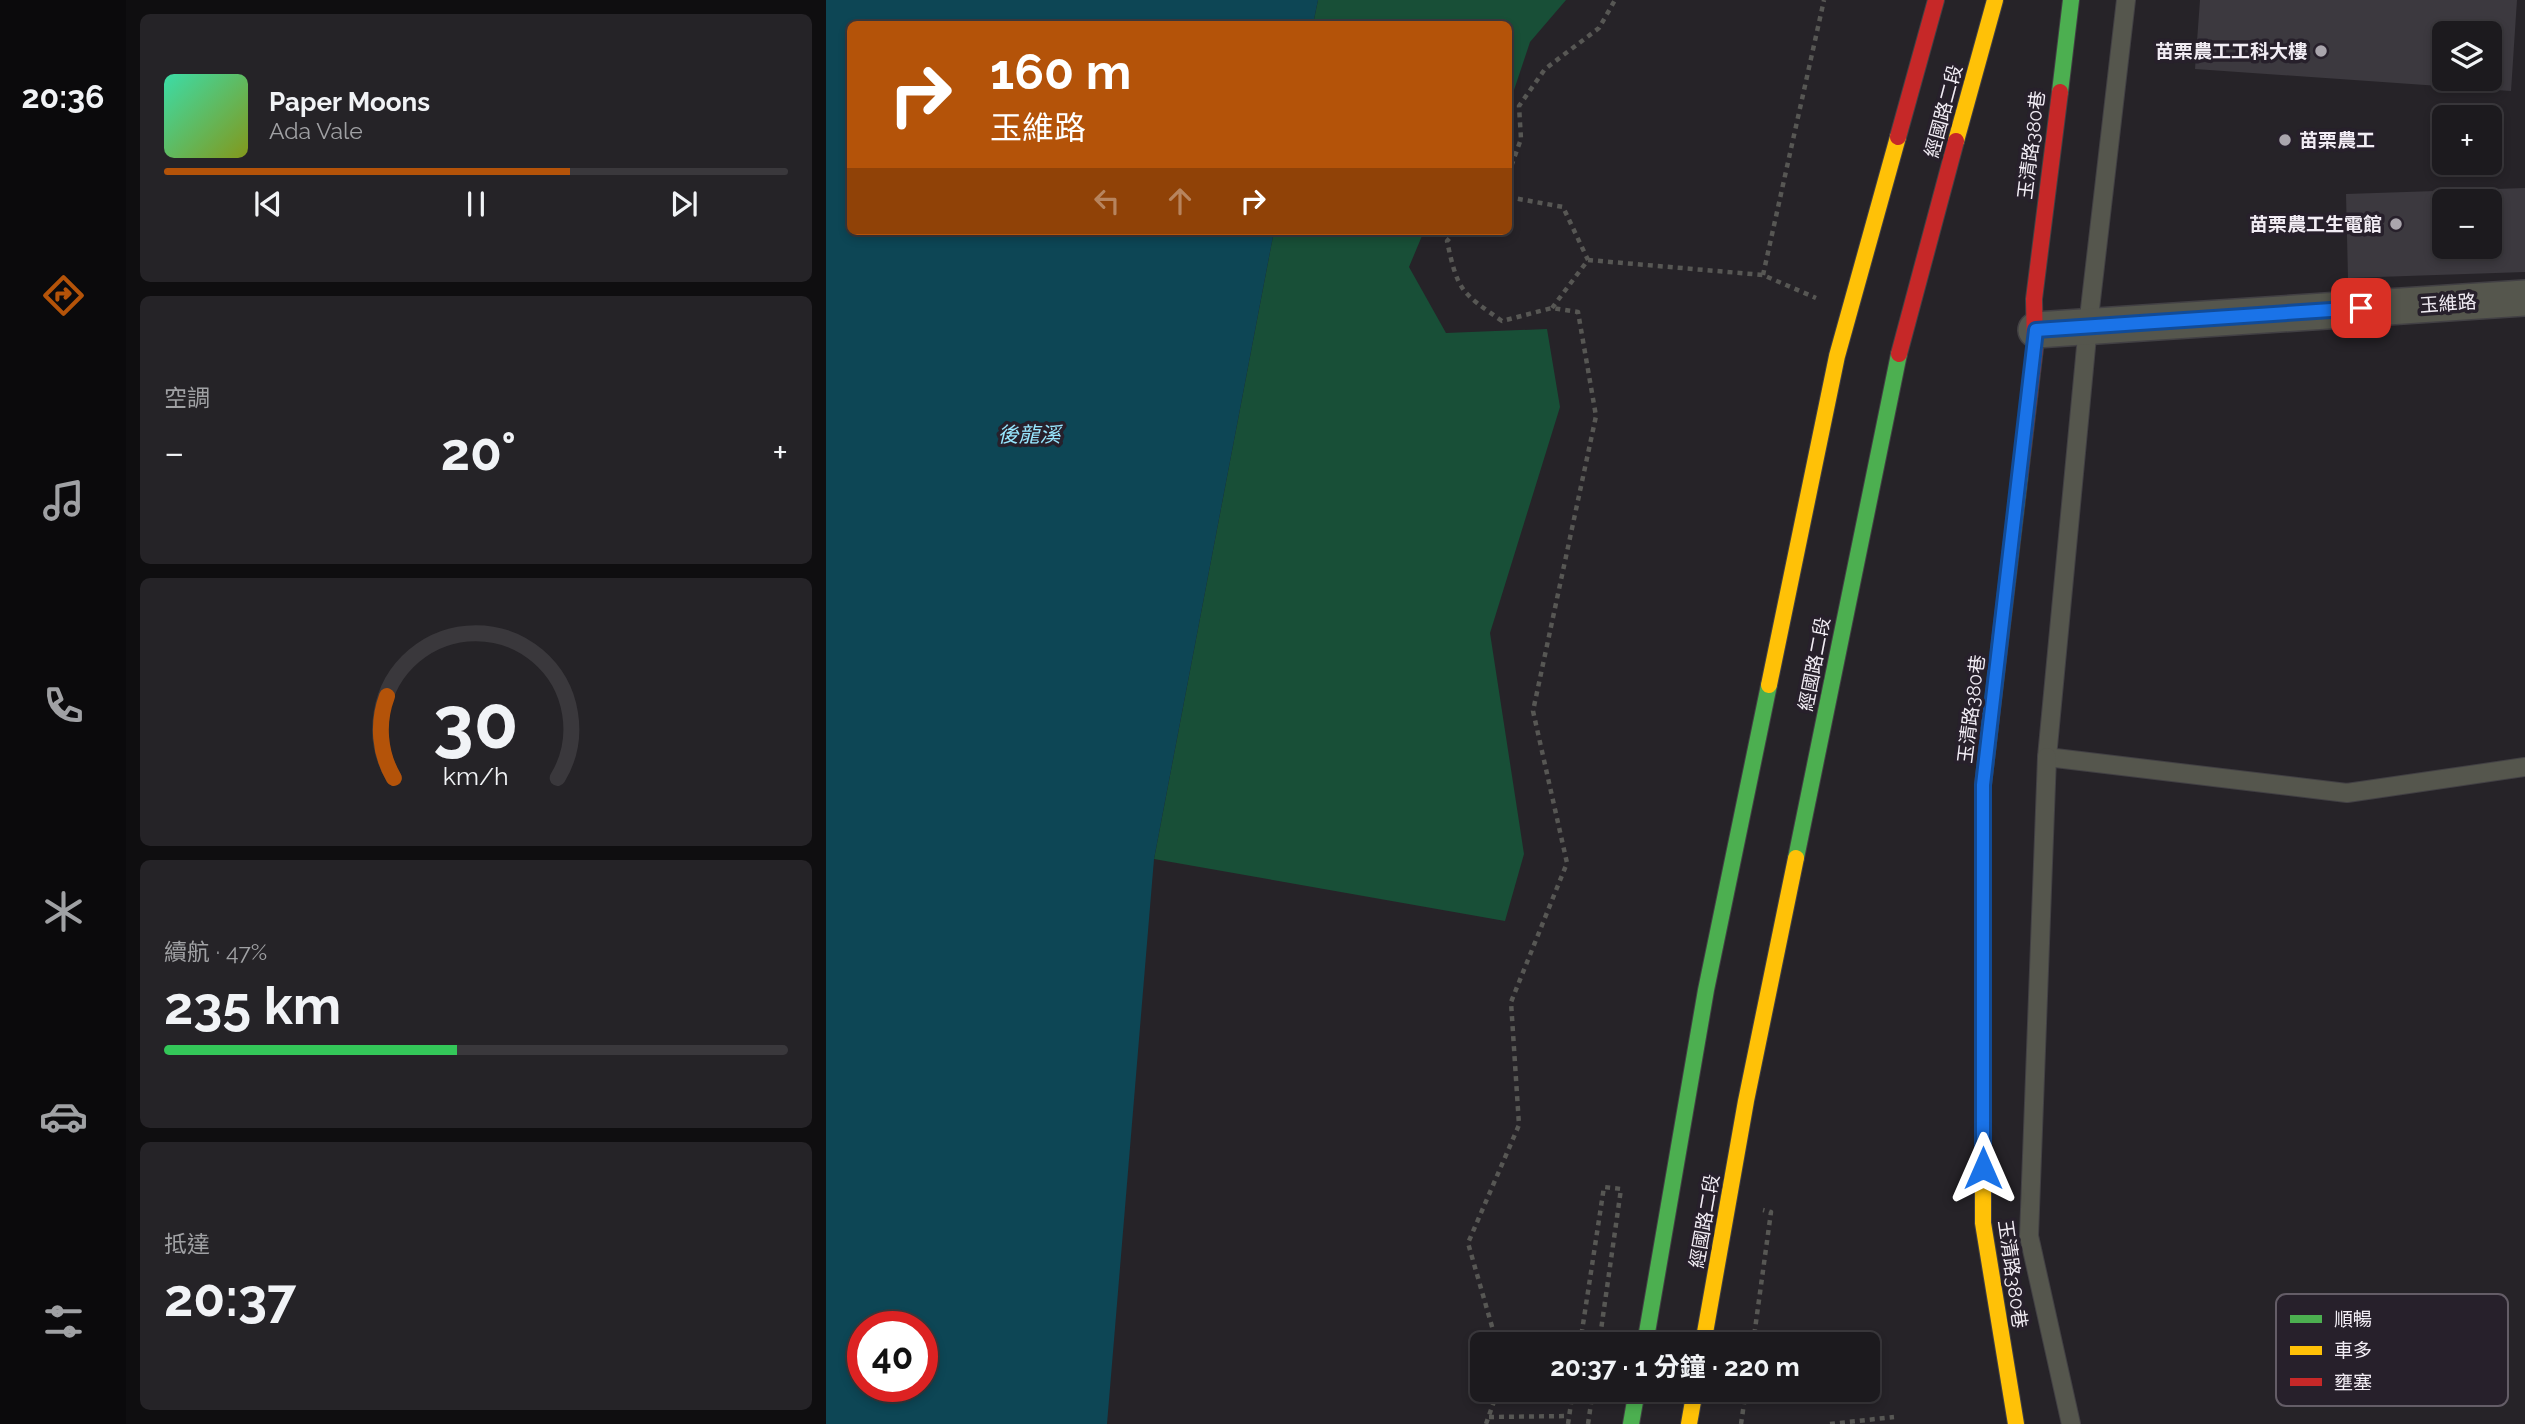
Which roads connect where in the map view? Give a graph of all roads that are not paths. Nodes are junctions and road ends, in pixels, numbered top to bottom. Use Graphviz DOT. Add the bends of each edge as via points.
graph roads {
  1 [pos="1936,0"];
  2 [pos="1995,0"];
  3 [pos="2071,0"];
  4 [pos="2126,0"];
  5 [pos="2525,298"];
  6 [pos="2088,326"];
  7 [pos="2036,330"];
  8 [pos="2047,757"];
  9 [pos="2525,767"];
  10 [pos="1647,1332"];
  11 [pos="1705,1332"];
  12 [pos="1635,1402"];
  13 [pos="1693,1402"];
  14 [pos="1631,1424"];
  15 [pos="1689,1424"];
  16 [pos="2016,1424"];
  17 [pos="2071,1424"];
  1 -- 10 [label="main road, 經國路二段" via="1837,356 1706,990"];
  2 -- 11 [label="main road, 經國路二段" via="1900,347 1746,1101"];
  3 -- 7 [label="main road, 玉清路380巷" via="2034,299"];
  4 -- 6 [label="lane, 玉清路380巷"];
  5 -- 6 [label="street, 玉維路"];
  6 -- 7 [label="street, 玉維路"];
  6 -- 8 [label="lane, 玉清路380巷"];
  7 -- 16 [label="main road, 玉清路380巷" via="1983,785 1983,1223"];
  8 -- 9 [label="lane" via="2347,793"];
  8 -- 17 [label="lane, 玉清路380巷" via="2029,1236"];
  12 -- 14 [label="main road"];
  13 -- 15 [label="main road"];
}
